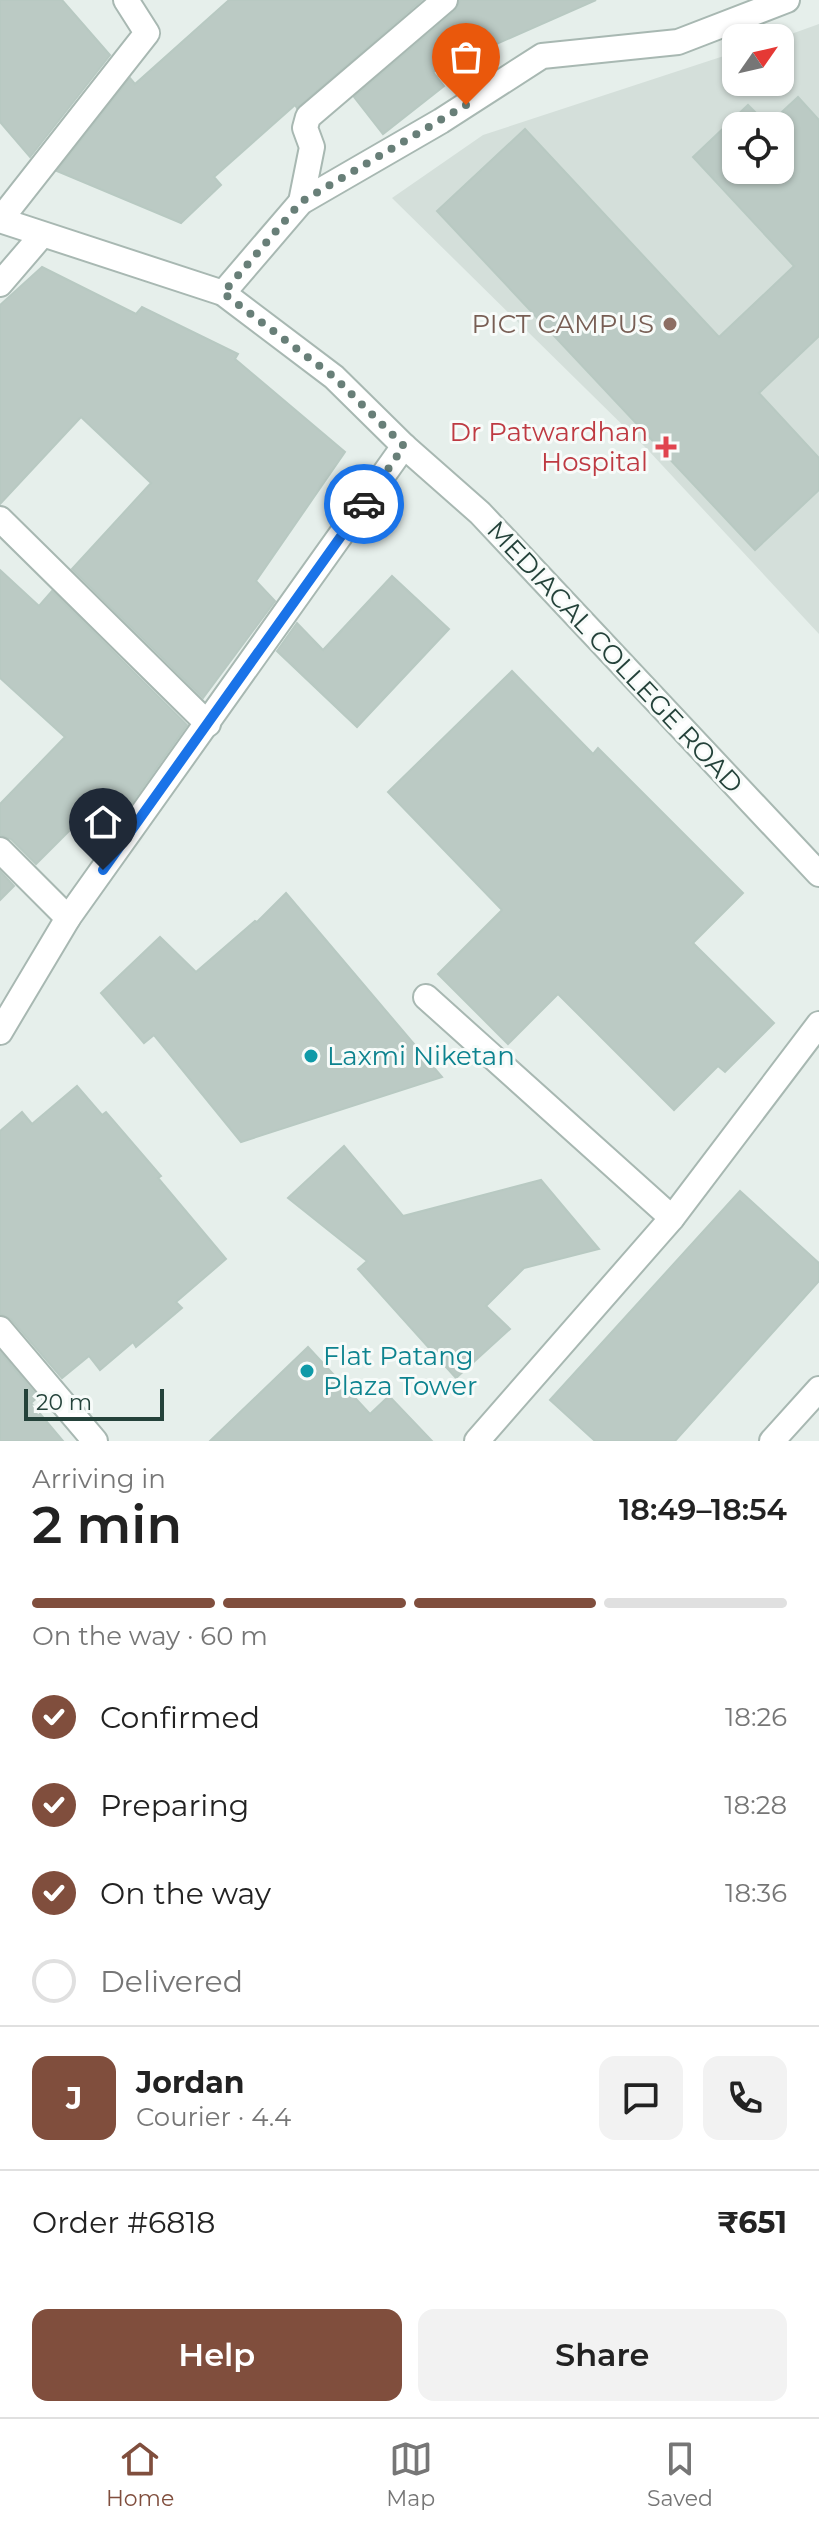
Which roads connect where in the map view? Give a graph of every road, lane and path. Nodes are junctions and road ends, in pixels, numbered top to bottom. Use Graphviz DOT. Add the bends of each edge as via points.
graph roads {
  1 [pos="126,0"];
  2 [pos="445,0"];
  3 [pos="787,0"];
  4 [pos="301,202"];
  5 [pos="0,220"];
  6 [pos="42,235"];
  7 [pos="0,284"];
  8 [pos="223,293"];
  9 [pos="404,446"];
  10 [pos="0,519"];
  11 [pos="208,724"];
  12 [pos="0,850"];
  13 [pos="819,874"];
  14 [pos="68,918"];
  15 [pos="426,997"];
  16 [pos="819,1024"];
  17 [pos="0,1032"];
  18 [pos="672,1218"];
  19 [pos="0,1329"];
  20 [pos="819,1389"];
  21 [pos="786,1436"];
  22 [pos="95,1441"];
  23 [pos="477,1441"];
  1 -- 5 [label="street" via="147,33"];
  2 -- 4 [label="street" via="308,117 305,128 312,147"];
  3 -- 4 [label="street" via="678,42 542,56"];
  4 -- 8 [label="street"];
  5 -- 6 [label="street, MEDIACAL COLLEGE ROAD"];
  6 -- 7 [label="street"];
  6 -- 8 [label="street, MEDIACAL COLLEGE ROAD"];
  8 -- 9 [label="street, MEDIACAL COLLEGE ROAD" via="334,377"];
  9 -- 11 [label="street"];
  9 -- 13 [label="street, MEDIACAL COLLEGE ROAD" via="480,513"];
  10 -- 11 [label="street"];
  11 -- 14 [label="street"];
  12 -- 14 [label="street"];
  14 -- 17 [label="street"];
  15 -- 18 [label="street"];
  16 -- 18 [label="street"];
  18 -- 23 [label="street"];
  19 -- 22 [label="street"];
  20 -- 21 [label="street"];
}
